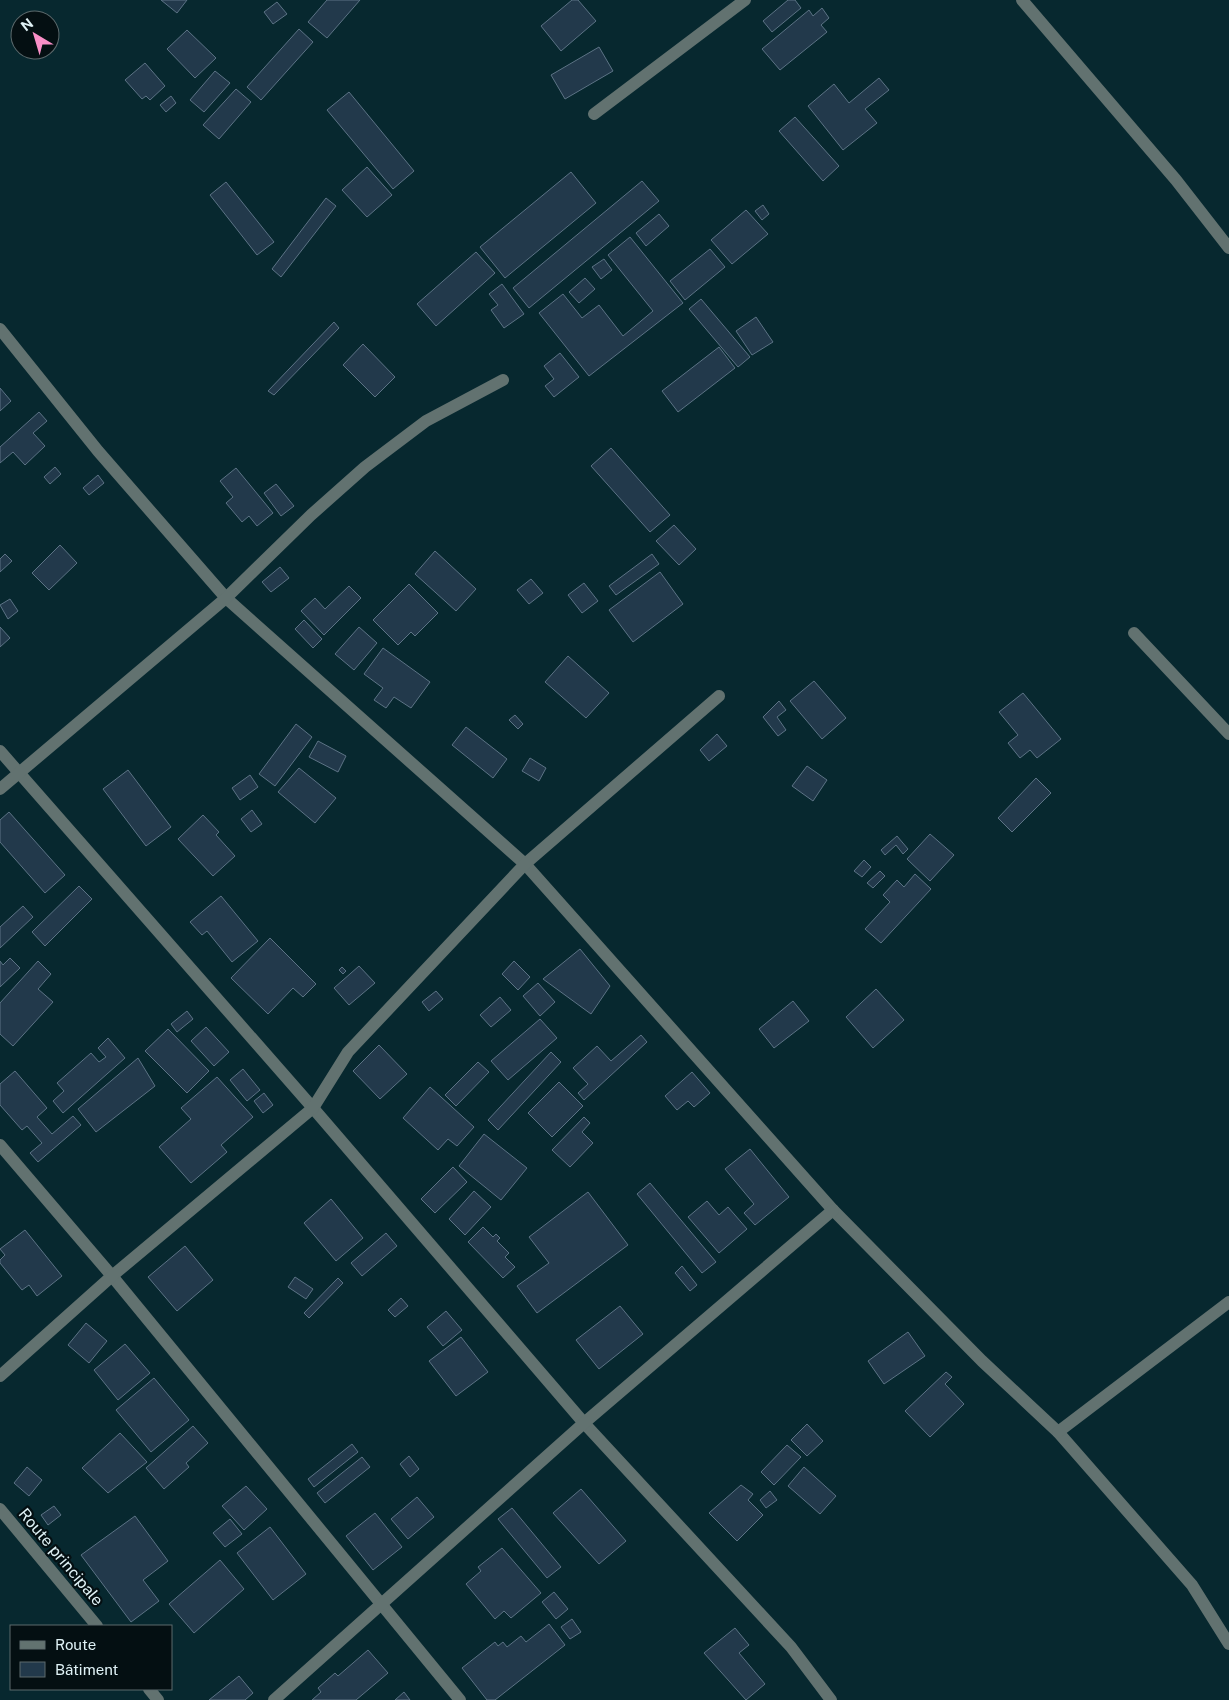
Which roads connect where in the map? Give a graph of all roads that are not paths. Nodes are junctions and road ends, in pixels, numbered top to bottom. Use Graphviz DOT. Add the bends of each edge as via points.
graph roads {
  1 [pos="745,0"];
  2 [pos="1022,0"];
  3 [pos="594,114"];
  4 [pos="1229,248"];
  5 [pos="0,329"];
  6 [pos="503,380"];
  7 [pos="226,598"];
  8 [pos="1134,633"];
  9 [pos="719,696"];
  10 [pos="1229,734"];
  11 [pos="0,750"];
  12 [pos="20,773"];
  13 [pos="0,789"];
  14 [pos="525,864"];
  15 [pos="313,1108"];
  16 [pos="0,1145"];
  17 [pos="833,1210"];
  18 [pos="112,1276"];
  19 [pos="1229,1302"];
  20 [pos="0,1376"];
  21 [pos="584,1423"];
  22 [pos="1058,1432"];
  23 [pos="0,1509"];
  24 [pos="380,1604"];
  25 [pos="96,1625"];
  26 [pos="1229,1644"];
  27 [pos="150,1690"];
  28 [pos="158,1700"];
  29 [pos="274,1700"];
  30 [pos="460,1700"];
  31 [pos="831,1700"];
  1 -- 3 [label="street"];
  2 -- 4 [label="street" via="1176,180"];
  5 -- 7 [label="street" via="98,451"];
  6 -- 7 [label="street" via="426,421 365,467"];
  7 -- 12 [label="street"];
  7 -- 14 [label="street"];
  8 -- 10 [label="street"];
  9 -- 14 [label="street"];
  11 -- 12 [label="street"];
  12 -- 13 [label="street"];
  12 -- 15 [label="street"];
  14 -- 15 [label="street" via="348,1052"];
  14 -- 17 [label="street"];
  15 -- 18 [label="street"];
  15 -- 21 [label="street"];
  16 -- 18 [label="street"];
  17 -- 21 [label="street"];
  17 -- 22 [label="street"];
  18 -- 20 [label="street"];
  18 -- 24 [label="street"];
  19 -- 22 [label="street"];
  21 -- 24 [label="street"];
  21 -- 31 [label="street" via="791,1647"];
  22 -- 26 [label="street" via="1192,1585"];
  23 -- 25 [label="street, Route principale"];
  24 -- 29 [label="street"];
  24 -- 30 [label="street"];
  27 -- 28 [label="street"];
}
